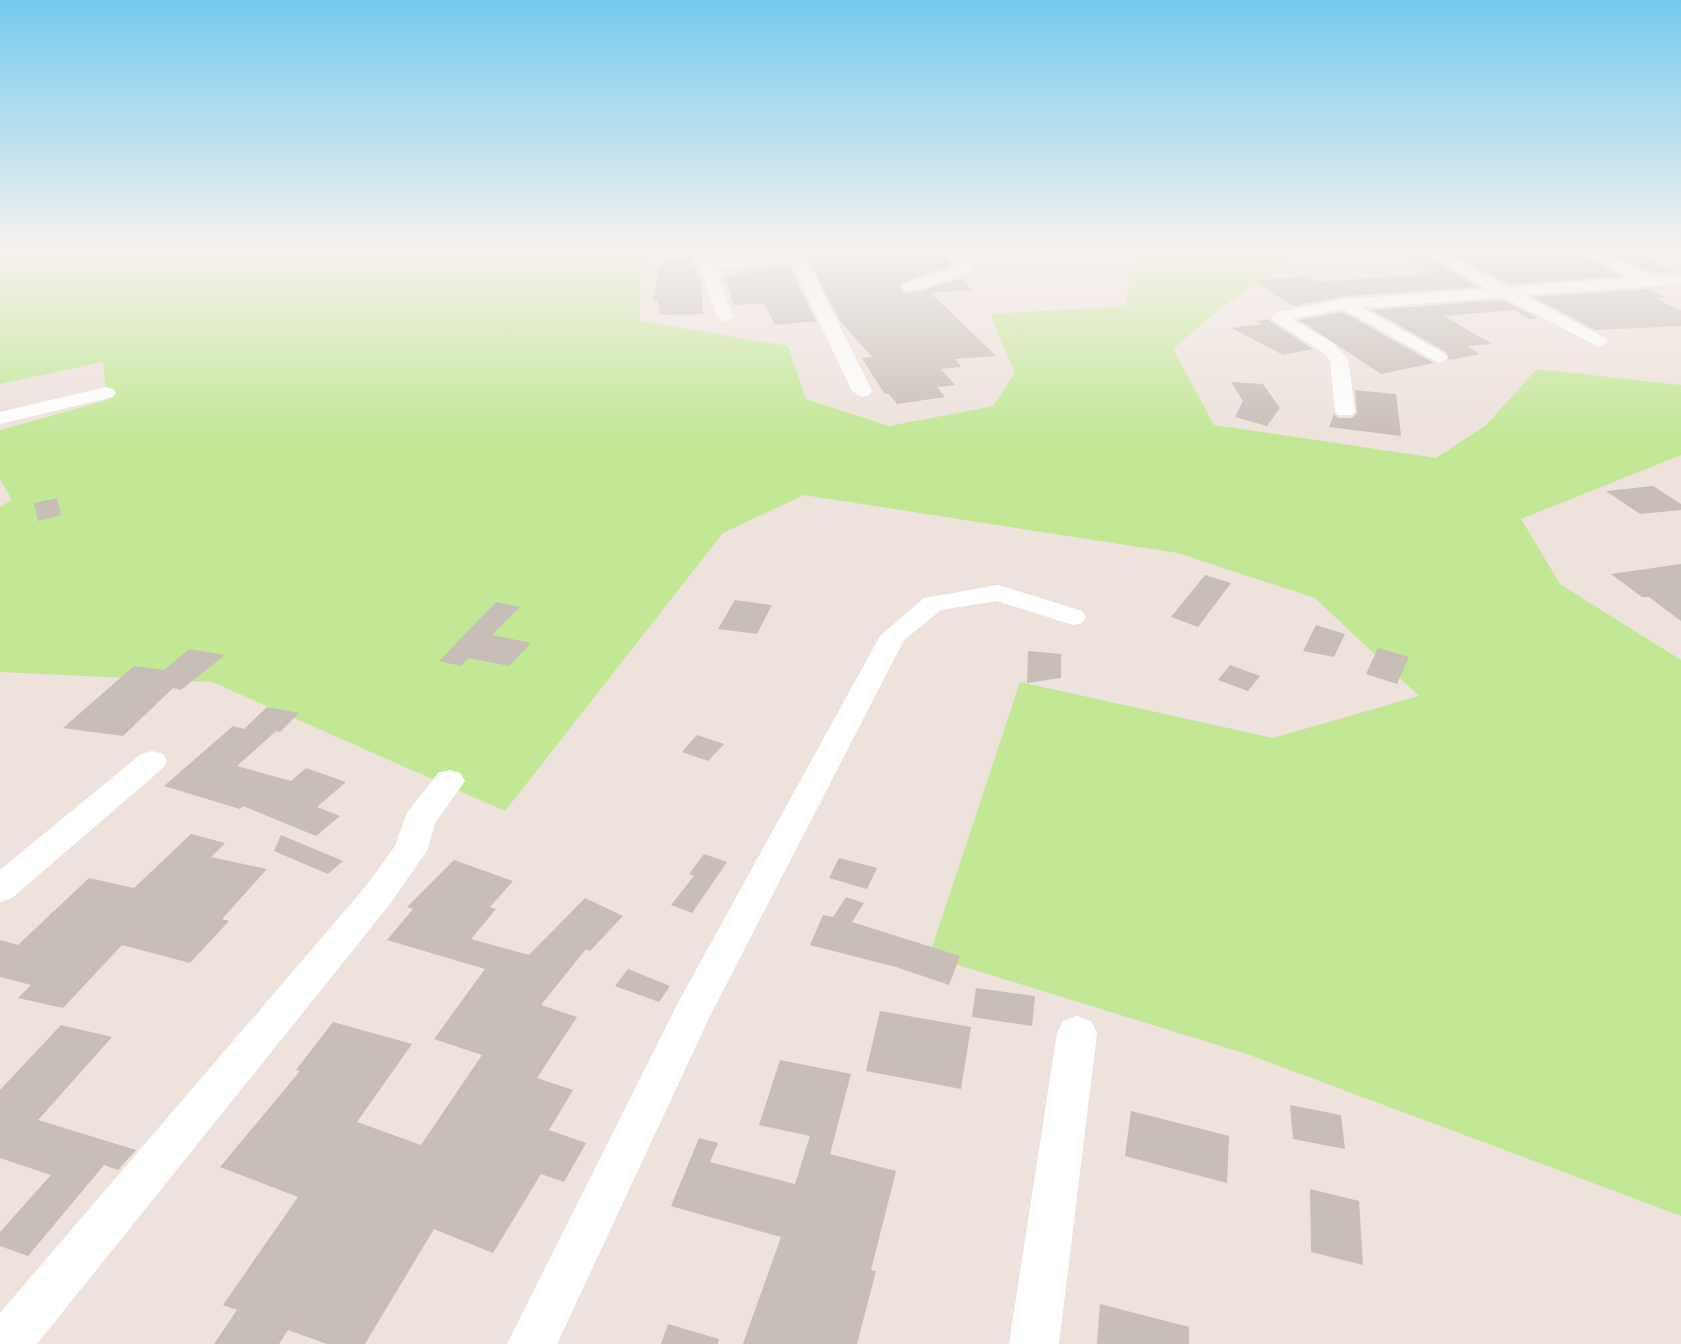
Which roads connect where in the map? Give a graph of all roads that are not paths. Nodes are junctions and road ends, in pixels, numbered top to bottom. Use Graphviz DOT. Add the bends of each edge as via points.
graph roads {
  1 [pos="724,314"];
  2 [pos="824,314"];
  3 [pos="1295,314"];
  4 [pos="1362,314"];
  5 [pos="1546,314"];
  6 [pos="725,317"];
  7 [pos="1599,342"];
  8 [pos="1439,358"];
  9 [pos="862,391"];
  10 [pos="106,393"];
  11 [pos="1345,411"];
  12 [pos="0,418"];
  13 [pos="1073,617"];
  14 [pos="152,761"];
  15 [pos="449,782"];
  16 [pos="0,889"];
  17 [pos="1077,1033"];
  18 [pos="6,1344"];
  19 [pos="532,1344"];
  20 [pos="1034,1344"];
  1 -- 6 [label="street"];
  2 -- 9 [label="street"];
  3 -- 11 [label="street" via="1279,319 1326,346 1339,359"];
  4 -- 8 [label="street"];
  5 -- 7 [label="street"];
  10 -- 12 [label="street"];
  13 -- 19 [label="street" via="998,593 933,603 893,636 693,1012"];
  14 -- 16 [label="street"];
  15 -- 18 [label="street" via="419,821 411,849 379,895"];
  17 -- 20 [label="street"];
}
